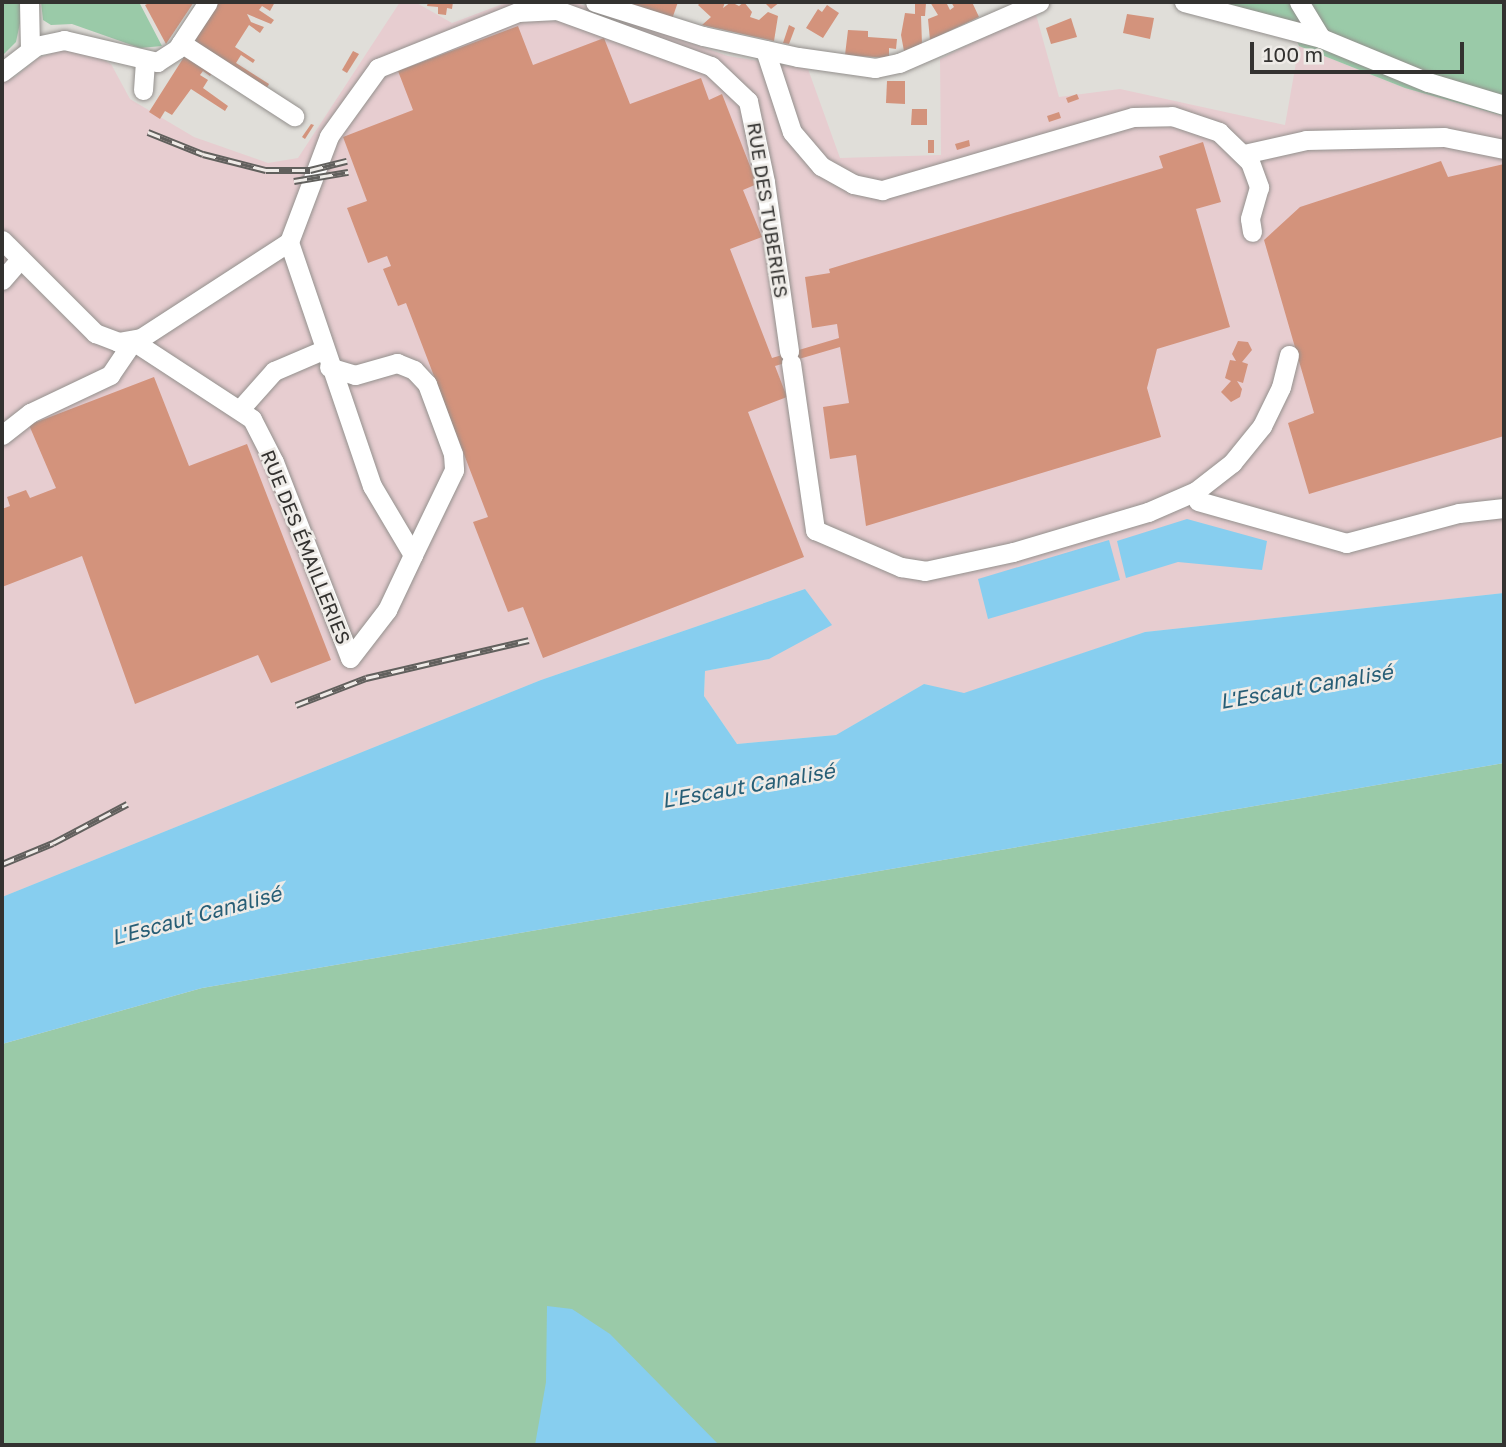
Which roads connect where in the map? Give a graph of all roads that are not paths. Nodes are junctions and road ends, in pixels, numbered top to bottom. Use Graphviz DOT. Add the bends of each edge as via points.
graph roads {
  1 [pos="29,2"];
  2 [pos="208,2"];
  3 [pos="595,2"];
  4 [pos="1184,2"];
  5 [pos="1299,2"];
  6 [pos="1027,4"];
  7 [pos="1321,38"];
  8 [pos="181,43"];
  9 [pos="30,49"];
  10 [pos="765,50"];
  11 [pos="137,60"];
  12 [pos="2,72"];
  13 [pos="143,90"];
  14 [pos="1504,105"];
  15 [pos="294,116"];
  16 [pos="786,121"];
  17 [pos="755,125"];
  18 [pos="1504,149"];
  19 [pos="1244,154"];
  20 [pos="1252,232"];
  21 [pos="2,240"];
  22 [pos="289,242"];
  23 [pos="20,259"];
  24 [pos="2,280"];
  25 [pos="133,341"];
  26 [pos="1289,355"];
  27 [pos="326,358"];
  28 [pos="241,408"];
  29 [pos="2,435"];
  30 [pos="1198,501"];
  31 [pos="1504,508"];
  32 [pos="413,555"];
  1 -- 9 [label="street"];
  2 -- 8 [label="street"];
  3 -- 10 [label="street" via="667,27"];
  4 -- 7 [label="street"];
  5 -- 7 [label="street"];
  6 -- 10 [label="street" via="890,67"];
  7 -- 14 [label="street" via="1428,82"];
  8 -- 11 [label="street" via="163,60"];
  8 -- 15 [label="street"];
  9 -- 11 [label="street" via="78,40"];
  9 -- 12 [label="street"];
  10 -- 16 [label="street"];
  11 -- 13 [label="street"];
  16 -- 17 [label="street"];
  16 -- 19 [label="street" via="821,166 875,190 1140,115 1172,116 1203,124 1227,137"];
  17 -- 22 [label="street, RUE DES TUBERIES" via="751,107 738,89 704,62 567,12 518,12 409,53 374,72 329,136"];
  17 -- 26 [label="street, RUE DES TUBERIES" via="815,530 901,567 931,571 1148,512 1196,491 1240,455 1273,408"];
  18 -- 19 [label="street" via="1444,136 1306,140"];
  19 -- 20 [label="street" via="1259,180"];
  21 -- 23 [label="street, RUE DES ÉMAILLERIES"];
  22 -- 25 [label="street"];
  22 -- 27 [label="street"];
  23 -- 24 [label="street"];
  23 -- 25 [label="street, RUE DES ÉMAILLERIES" via="95,333 110,340"];
  25 -- 28 [label="street, RUE DES ÉMAILLERIES"];
  25 -- 29 [label="street" via="110,375 30,413"];
  27 -- 28 [label="street" via="279,367"];
  27 -- 32 [label="street" via="372,486"];
  27 -- 32 [label="street" via="355,375 397,363 425,380 453,454 454,470"];
  28 -- 32 [label="street, RUE DES ÉMAILLERIES" via="271,454 350,658 387,610"];
  30 -- 31 [label="street" via="1346,543 1466,511"];
}
